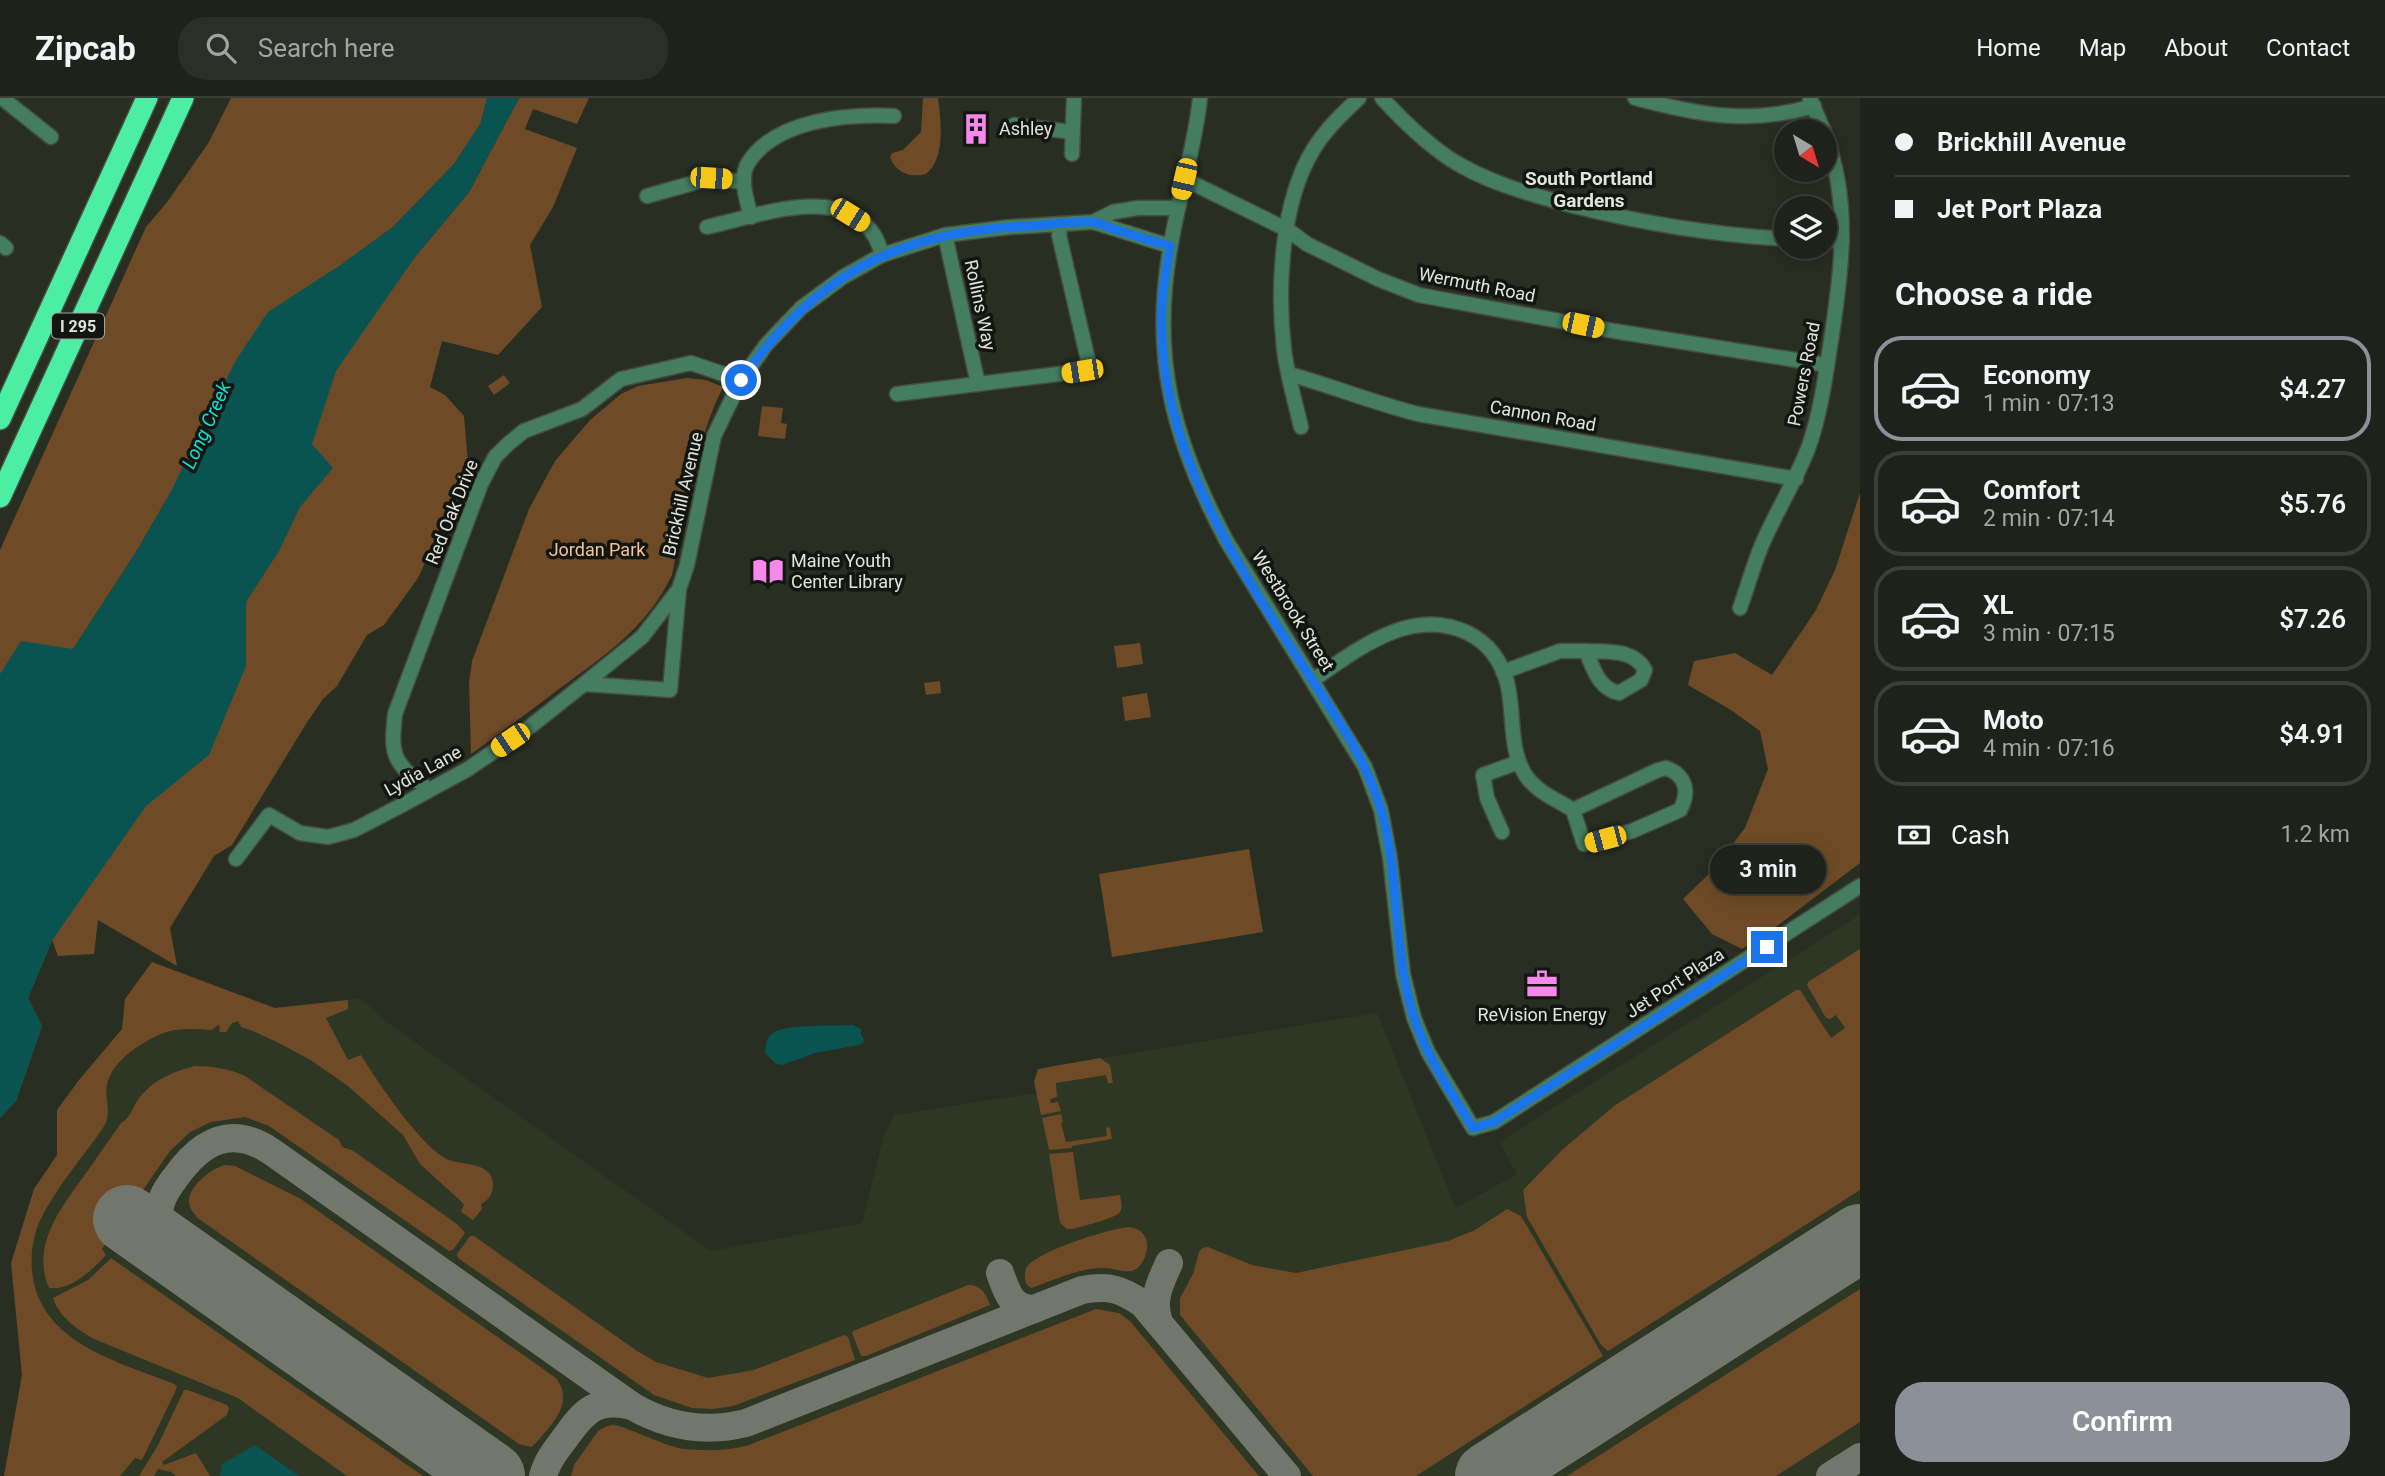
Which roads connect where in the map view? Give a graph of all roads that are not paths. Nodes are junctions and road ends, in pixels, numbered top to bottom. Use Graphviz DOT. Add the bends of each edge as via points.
graph roads {
  1 [pos="2,98"];
  2 [pos="141,98"];
  3 [pos="147,98"];
  4 [pos="183,98"];
  5 [pos="1074,98"];
  6 [pos="1200,98"];
  7 [pos="1359,98"];
  8 [pos="1382,98"];
  9 [pos="1635,98"];
  10 [pos="1812,102"];
  11 [pos="894,116"];
  12 [pos="1819,119"];
  13 [pos="1014,125"];
  14 [pos="1072,132"];
  15 [pos="51,136"];
  16 [pos="1072,154"];
  17 [pos="1184,179"];
  18 [pos="744,182"];
  19 [pos="1837,182"];
  20 [pos="647,196"];
  21 [pos="1178,208"];
  22 [pos="751,217"];
  23 [pos="90,221"];
  24 [pos="1093,222"];
  25 [pos="1061,225"];
  26 [pos="708,227"];
  27 [pos="1288,230"];
  28 [pos="945,235"];
  29 [pos="1774,238"];
  30 [pos="1837,241"];
  31 [pos="1842,241"];
  32 [pos="1170,246"];
  33 [pos="882,255"];
  34 [pos="1827,365"];
  35 [pos="1289,374"];
  36 [pos="741,380"];
  37 [pos="978,384"];
  38 [pos="897,394"];
  39 [pos="0,419"];
  40 [pos="1301,427"];
  41 [pos="1796,479"];
  42 [pos="0,497"];
  43 [pos="679,589"];
  44 [pos="1740,608"];
  45 [pos="1586,651"];
  46 [pos="1503,672"];
  47 [pos="1313,680"];
  48 [pos="584,684"];
  49 [pos="1520,762"];
  50 [pos="429,790"];
  51 [pos="1573,810"];
  52 [pos="1502,832"];
  53 [pos="236,859"];
  54 [pos="1860,887"];
  55 [pos="1473,1128"];
  1 -- 15 [label="street"];
  2 -- 23 [label="highway"];
  3 -- 23 [label="highway, I 295"];
  4 -- 42 [label="highway, I 295"];
  5 -- 14 [label="street"];
  6 -- 17 [label="street, Westbrook Street"];
  7 -- 27 [label="street" via="1312,151 1297,186"];
  8 -- 29 [label="street" via="1430,144 1499,184 1620,219"];
  9 -- 10 [label="street" via="1739,117 1785,114"];
  10 -- 12 [label="street, Powers Road"];
  11 -- 18 [label="street" via="831,118 790,131 748,164"];
  13 -- 14 [label="street"];
  14 -- 16 [label="street"];
  17 -- 21 [label="street, Westbrook Street"];
  17 -- 27 [label="street, Wermuth Road"];
  18 -- 20 [label="street" via="711,178"];
  18 -- 22 [label="street"];
  19 -- 31 [label="street, Powers Road"];
  21 -- 24 [label="street, Brickhill Avenue" via="1112,212"];
  21 -- 32 [label="street, Westbrook Street"];
  22 -- 26 [label="street"];
  22 -- 33 [label="street" via="806,205 830,207 865,224"];
  23 -- 39 [label="highway, I 295"];
  24 -- 25 [label="street, Brickhill Avenue"];
  24 -- 32 [label="street, Brickhill Avenue"];
  25 -- 28 [label="street, Brickhill Avenue"];
  25 -- 37 [label="street" via="1059,235 1088,360 1082,371"];
  27 -- 34 [label="street, Wermuth Road" via="1307,244 1419,295"];
  27 -- 35 [label="street" via="1282,318"];
  28 -- 33 [label="street, Brickhill Avenue"];
  28 -- 37 [label="street, Rollins Way"];
  30 -- 31 [label="street"];
  31 -- 34 [label="street, Powers Road"];
  32 -- 47 [label="street, Westbrook Street" via="1162,335 1171,404 1181,437 1226,540"];
  33 -- 36 [label="street, Brickhill Avenue" via="801,308"];
  34 -- 41 [label="street, Powers Road" via="1815,427"];
  35 -- 40 [label="street"];
  35 -- 41 [label="street, Cannon Road" via="1418,414"];
  36 -- 43 [label="street, Brickhill Avenue" via="714,436"];
  36 -- 50 [label="street, Red Oak Drive" via="691,363 621,379 582,408 524,431 495,457 395,714 393,753 406,772"];
  37 -- 38 [label="street"];
  41 -- 44 [label="street, Powers Road" via="1762,545"];
  43 -- 48 [label="street, Lydia Lane" via="642,637"];
  43 -- 48 [label="street, Brickhill Avenue" via="670,690"];
  45 -- 46 [label="street" via="1560,651"];
  46 -- 47 [label="street" via="1491,650 1471,635 1429,624 1391,632"];
  46 -- 49 [label="street"];
  47 -- 55 [label="street, Westbrook Street" via="1365,767 1381,810 1414,1018 1428,1052"];
  48 -- 50 [label="street, Lydia Lane" via="489,755"];
  49 -- 51 [label="street" via="1536,787"];
  49 -- 52 [label="street" via="1483,775"];
  50 -- 53 [label="street, Lydia Lane" via="354,830 328,837 300,833 269,815"];
  51 -- 51 [label="street" via="1584,844 1615,836 1680,810 1686,792 1684,780 1667,768 1658,770"];
  54 -- 55 [label="street, Jet Port Plaza" via="1494,1122"];
}
